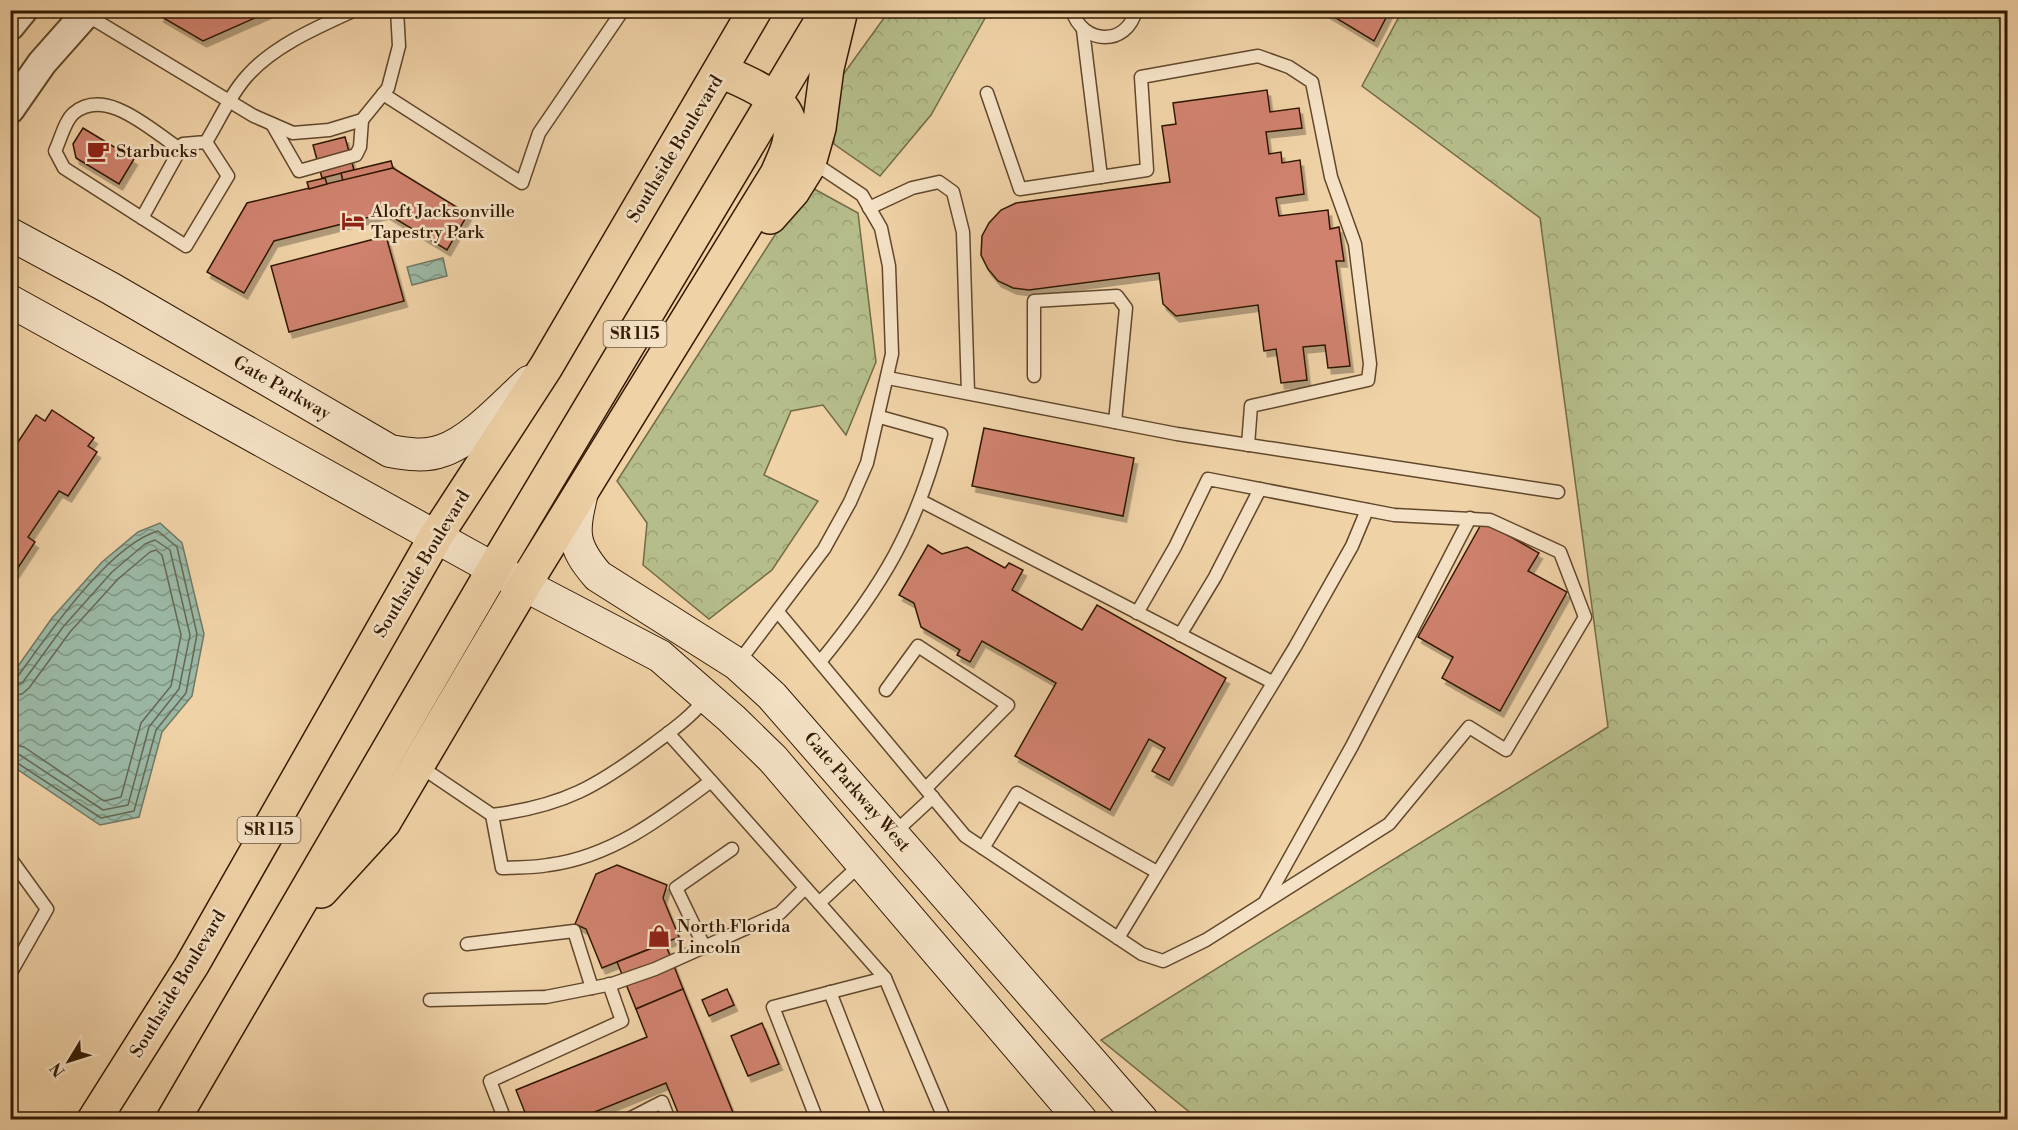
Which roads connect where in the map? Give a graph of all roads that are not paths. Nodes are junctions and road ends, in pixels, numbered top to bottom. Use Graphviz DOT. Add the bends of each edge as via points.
graph roads {
  1 [pos="23,10"];
  2 [pos="355,10"];
  3 [pos="397,10"];
  4 [pos="623,10"];
  5 [pos="755,10"];
  6 [pos="828,10"];
  7 [pos="841,10"];
  8 [pos="1072,10"];
  9 [pos="1136,10"];
  10 [pos="87,12"];
  11 [pos="10,26"];
  12 [pos="1083,30"];
  13 [pos="721,71"];
  14 [pos="987,93"];
  15 [pos="383,94"];
  16 [pos="776,98"];
  17 [pos="230,102"];
  18 [pos="10,109"];
  19 [pos="362,120"];
  20 [pos="272,124"];
  21 [pos="206,142"];
  22 [pos="180,149"];
  23 [pos="810,160"];
  24 [pos="1101,177"];
  25 [pos="869,208"];
  26 [pos="142,218"];
  27 [pos="10,234"];
  28 [pos="705,291"];
  29 [pos="10,301"];
  30 [pos="546,367"];
  31 [pos="1034,376"];
  32 [pos="888,378"];
  33 [pos="968,393"];
  34 [pos="880,417"];
  35 [pos="1115,422"];
  36 [pos="1248,445"];
  37 [pos="1260,489"];
  38 [pos="582,491"];
  39 [pos="1558,492"];
  40 [pos="921,501"];
  41 [pos="1367,510"];
  42 [pos="1470,518"];
  43 [pos="436,536"];
  44 [pos="494,569"];
  45 [pos="524,585"];
  46 [pos="778,612"];
  47 [pos="1137,613"];
  48 [pos="1180,635"];
  49 [pos="820,662"];
  50 [pos="737,664"];
  51 [pos="1272,682"];
  52 [pos="886,690"];
  53 [pos="707,697"];
  54 [pos="668,733"];
  55 [pos="418,764"];
  56 [pos="711,781"];
  57 [pos="930,793"];
  58 [pos="492,815"];
  59 [pos="894,834"];
  60 [pos="983,848"];
  61 [pos="732,849"];
  62 [pos="10,858"];
  63 [pos="862,864"];
  64 [pos="1157,872"];
  65 [pos="805,888"];
  66 [pos="819,903"];
  67 [pos="1264,903"];
  68 [pos="1118,938"];
  69 [pos="276,941"];
  70 [pos="467,944"];
  71 [pos="705,948"];
  72 [pos="10,974"];
  73 [pos="885,978"];
  74 [pos="609,984"];
  75 [pos="592,988"];
  76 [pos="830,992"];
  77 [pos="430,1000"];
  78 [pos="94,1119"];
  79 [pos="173,1119"];
  80 [pos="505,1119"];
  81 [pos="627,1119"];
  82 [pos="669,1119"];
  83 [pos="817,1119"];
  84 [pos="880,1119"];
  85 [pos="945,1119"];
  86 [pos="1082,1119"];
  87 [pos="1142,1119"];
  1 -- 11 [label="street"];
  2 -- 17 [label="lane" via="266,60 247,75"];
  3 -- 15 [label="lane" via="399,46"];
  4 -- 15 [label="lane" via="539,133 522,183"];
  5 -- 13 [label="highway, Southside Boulevard / SR 115"];
  6 -- 16 [label="highway, SR 115"];
  7 -- 23 [label="highway"];
  8 -- 12 [label="lane"];
  9 -- 12 [label="lane" via="1129,27 1111,38 1101,39"];
  10 -- 17 [label="lane"];
  10 -- 18 [label="street" via="42,63"];
  12 -- 24 [label="lane"];
  13 -- 16 [label="highway"];
  13 -- 30 [label="highway, Southside Boulevard / SR 115"];
  14 -- 24 [label="lane" via="1020,189"];
  15 -- 19 [label="lane"];
  16 -- 28 [label="highway" via="788,117 790,141 777,174"];
  16 -- 44 [label="highway, SR 115"];
  17 -- 20 [label="lane"];
  17 -- 21 [label="lane"];
  19 -- 20 [label="lane" via="329,130 293,133"];
  19 -- 20 [label="lane" via="356,155 300,171"];
  21 -- 22 [label="lane" via="183,144"];
  21 -- 26 [label="lane" via="228,176 186,246"];
  22 -- 26 [label="lane"];
  22 -- 26 [label="lane" via="113,106 96,102 73,114 55,151 64,168"];
  23 -- 25 [label="lane" via="862,195"];
  23 -- 28 [label="highway" via="793,191"];
  24 -- 36 [label="lane" via="1147,170 1141,77 1258,56 1290,67 1312,82 1330,177 1355,244 1370,364 1368,380 1251,406"];
  25 -- 32 [label="lane" via="881,228 889,266 892,354"];
  25 -- 33 [label="lane" via="912,188 939,182 953,192 963,232"];
  27 -- 30 [label="main road, Gate Parkway" via="390,451 415,455 442,451 464,439"];
  28 -- 38 [label="highway"];
  29 -- 43 [label="main road"];
  30 -- 43 [label="highway, Southside Boulevard / SR 115"];
  31 -- 35 [label="lane" via="1034,301 1117,296 1126,308"];
  32 -- 33 [label="lane"];
  32 -- 34 [label="lane"];
  33 -- 35 [label="lane"];
  34 -- 40 [label="lane" via="941,434"];
  34 -- 46 [label="lane" via="867,463 850,502 825,549"];
  35 -- 36 [label="lane"];
  36 -- 39 [label="lane"];
  37 -- 41 [label="lane"];
  37 -- 47 [label="lane" via="1208,479"];
  37 -- 48 [label="lane"];
  38 -- 45 [label="highway"];
  38 -- 50 [label="main road, Gate Parkway West" via="574,528 582,558 598,576"];
  40 -- 47 [label="lane"];
  40 -- 49 [label="lane" via="874,593"];
  41 -- 42 [label="lane"];
  41 -- 51 [label="lane" via="1352,546"];
  42 -- 67 [label="lane" via="1352,746"];
  42 -- 67 [label="lane" via="1490,520 1560,552 1585,617 1506,750 1468,727 1389,824"];
  43 -- 44 [label="main road"];
  43 -- 78 [label="highway, Southside Boulevard / SR 115" via="192,965"];
  44 -- 45 [label="main road"];
  44 -- 69 [label="highway, SR 115"];
  45 -- 53 [label="main road" via="660,656"];
  45 -- 55 [label="highway"];
  46 -- 49 [label="lane"];
  46 -- 50 [label="lane"];
  47 -- 48 [label="lane"];
  48 -- 51 [label="lane"];
  49 -- 57 [label="lane"];
  50 -- 53 [label="main road"];
  50 -- 59 [label="main road, Gate Parkway West" via="772,696"];
  51 -- 64 [label="lane"];
  52 -- 57 [label="lane" via="918,646 1008,705"];
  53 -- 54 [label="lane"];
  53 -- 63 [label="main road" via="773,759"];
  54 -- 56 [label="lane"];
  54 -- 58 [label="lane" via="615,774 589,788 525,811"];
  55 -- 58 [label="lane"];
  55 -- 69 [label="highway" via="384,822"];
  56 -- 58 [label="lane" via="632,837 594,853 549,865 502,868"];
  56 -- 65 [label="lane"];
  57 -- 59 [label="lane"];
  57 -- 60 [label="lane" via="965,836"];
  59 -- 63 [label="main road"];
  59 -- 87 [label="main road, Gate Parkway West"];
  60 -- 64 [label="lane" via="1017,793"];
  60 -- 68 [label="lane"];
  61 -- 71 [label="lane" via="676,888"];
  62 -- 72 [label="lane" via="47,909"];
  63 -- 66 [label="lane"];
  63 -- 86 [label="main road"];
  64 -- 68 [label="lane"];
  65 -- 66 [label="lane"];
  65 -- 71 [label="lane" via="780,913"];
  66 -- 73 [label="lane"];
  67 -- 68 [label="lane" via="1170,960 1152,959"];
  69 -- 79 [label="highway, SR 115"];
  70 -- 75 [label="lane" via="574,931"];
  71 -- 74 [label="lane"];
  73 -- 76 [label="lane"];
  73 -- 85 [label="lane"];
  74 -- 75 [label="lane"];
  74 -- 80 [label="lane" via="622,1021 489,1082"];
  75 -- 77 [label="lane" via="546,998"];
  76 -- 83 [label="lane" via="773,1007"];
  76 -- 84 [label="lane"];
  81 -- 82 [label="lane" via="662,1102"];
}
